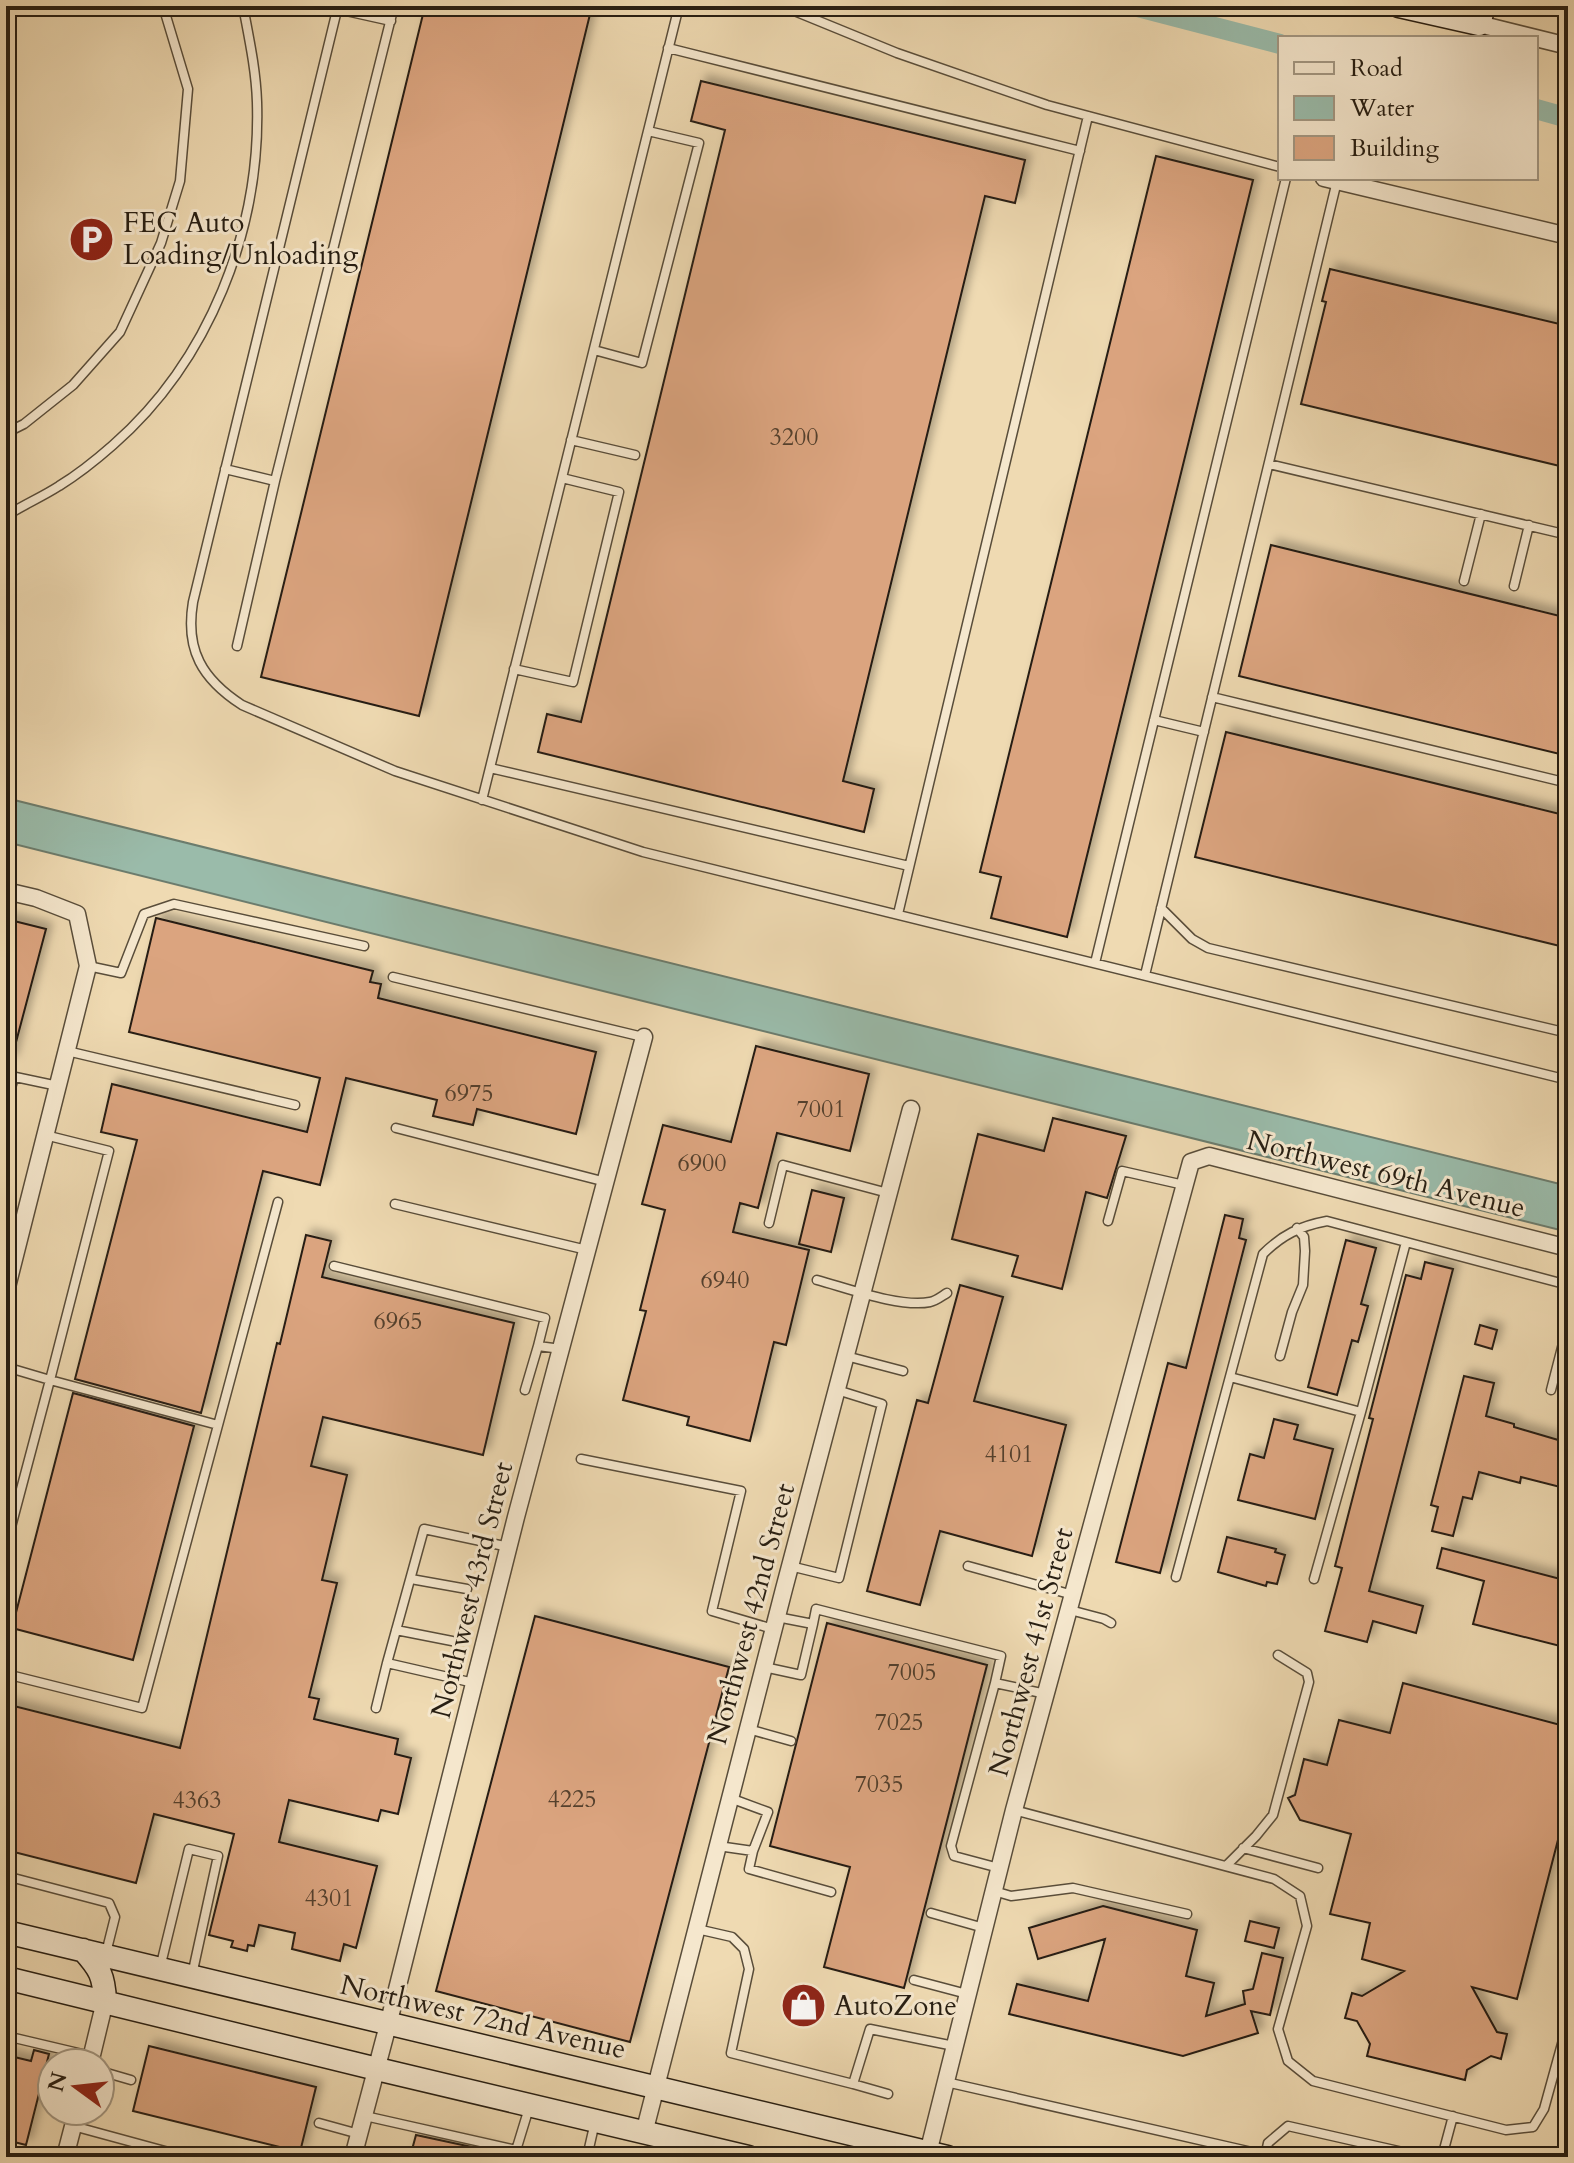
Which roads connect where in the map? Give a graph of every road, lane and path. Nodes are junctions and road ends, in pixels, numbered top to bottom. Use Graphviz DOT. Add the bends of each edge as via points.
graph roads {
  1 [pos="163,6"];
  2 [pos="243,6"];
  3 [pos="394,6"];
  4 [pos="679,6"];
  5 [pos="782,6"];
  6 [pos="1399,6"];
  7 [pos="338,7"];
  8 [pos="1481,15"];
  9 [pos="391,21"];
  10 [pos="1568,46"];
  11 [pos="668,48"];
  12 [pos="1088,116"];
  13 [pos="648,131"];
  14 [pos="1080,151"];
  15 [pos="1278,166"];
  16 [pos="1286,180"];
  17 [pos="1331,180"];
  18 [pos="1568,236"];
  19 [pos="594,350"];
  20 [pos="6,433"];
  21 [pos="571,440"];
  22 [pos="635,455"];
  23 [pos="1269,464"];
  24 [pos="225,469"];
  25 [pos="562,478"];
  26 [pos="275,481"];
  27 [pos="1481,514"];
  28 [pos="6,516"];
  29 [pos="1529,525"];
  30 [pos="1568,535"];
  31 [pos="1464,581"];
  32 [pos="1568,585"];
  33 [pos="1514,586"];
  34 [pos="1565,597"];
  35 [pos="237,646"];
  36 [pos="514,669"];
  37 [pos="1212,697"];
  38 [pos="1154,720"];
  39 [pos="1204,732"];
  40 [pos="490,768"];
  41 [pos="1568,783"];
  42 [pos="482,800"];
  43 [pos="909,866"];
  44 [pos="6,891"];
  45 [pos="1161,908"];
  46 [pos="898,914"];
  47 [pos="364,946"];
  48 [pos="1095,963"];
  49 [pos="88,966"];
  50 [pos="1145,975"];
  51 [pos="393,977"];
  52 [pos="1568,1033"];
  53 [pos="644,1037"];
  54 [pos="67,1051"];
  55 [pos="10,1076"];
  56 [pos="1568,1080"];
  57 [pos="58,1086"];
  58 [pos="295,1105"];
  59 [pos="6,1106"];
  60 [pos="911,1109"];
  61 [pos="396,1128"];
  62 [pos="45,1135"];
  63 [pos="1191,1162"];
  64 [pos="606,1182"];
  65 [pos="1185,1185"];
  66 [pos="889,1194"];
  67 [pos="278,1202"];
  68 [pos="395,1204"];
  69 [pos="1108,1221"];
  70 [pos="769,1223"];
  71 [pos="1297,1228"];
  72 [pos="1406,1242"];
  73 [pos="12,1245"];
  74 [pos="1568,1248"];
  75 [pos="588,1250"];
  76 [pos="334,1266"];
  77 [pos="817,1280"];
  78 [pos="1568,1285"];
  79 [pos="6,1291"];
  80 [pos="862,1293"];
  81 [pos="947,1293"];
  82 [pos="1568,1324"];
  83 [pos="538,1346"];
  84 [pos="561,1349"];
  85 [pos="846,1356"];
  86 [pos="1280,1356"];
  87 [pos="6,1367"];
  88 [pos="903,1371"];
  89 [pos="1230,1377"];
  90 [pos="50,1380"];
  91 [pos="525,1390"];
  92 [pos="837,1390"];
  93 [pos="1551,1390"];
  94 [pos="1361,1412"];
  95 [pos="218,1425"];
  96 [pos="581,1459"];
  97 [pos="6,1546"];
  98 [pos="509,1547"];
  99 [pos="790,1566"];
  100 [pos="968,1566"];
  101 [pos="1176,1577"];
  102 [pos="411,1579"];
  103 [pos="1314,1579"];
  104 [pos="467,1589"];
  105 [pos="1072,1603"];
  106 [pos="776,1623"];
  107 [pos="1111,1623"];
  108 [pos="813,1624"];
  109 [pos="396,1630"];
  110 [pos="452,1641"];
  111 [pos="1278,1655"];
  112 [pos="387,1663"];
  113 [pos="764,1667"];
  114 [pos="6,1674"];
  115 [pos="474,1683"];
  116 [pos="995,1683"];
  117 [pos="1047,1694"];
  118 [pos="376,1708"];
  119 [pos="748,1729"];
  120 [pos="791,1741"];
  121 [pos="730,1798"];
  122 [pos="1014,1810"];
  123 [pos="718,1846"];
  124 [pos="1243,1848"];
  125 [pos="753,1851"];
  126 [pos="1226,1866"];
  127 [pos="1000,1868"];
  128 [pos="1318,1868"];
  129 [pos="6,1876"];
  130 [pos="994,1891"];
  131 [pos="831,1892"];
  132 [pos="931,1913"];
  133 [pos="1187,1914"];
  134 [pos="985,1928"];
  135 [pos="697,1929"];
  136 [pos="6,1932"];
  137 [pos="83,1950"];
  138 [pos="105,1956"];
  139 [pos="160,1969"];
  140 [pos="191,1977"];
  141 [pos="6,1978"];
  142 [pos="914,1980"];
  143 [pos="968,1994"];
  144 [pos="105,2001"];
  145 [pos="1568,2022"];
  146 [pos="388,2025"];
  147 [pos="6,2036"];
  148 [pos="955,2046"];
  149 [pos="41,2047"];
  150 [pos="97,2047"];
  151 [pos="377,2069"];
  152 [pos="116,2074"];
  153 [pos="131,2080"];
  154 [pos="946,2082"];
  155 [pos="853,2084"];
  156 [pos="656,2089"];
  157 [pos="888,2094"];
  158 [pos="529,2105"];
  159 [pos="365,2116"];
  160 [pos="1453,2116"];
  161 [pos="596,2121"];
  162 [pos="319,2123"];
  163 [pos="73,2127"];
  164 [pos="99,2127"];
  165 [pos="644,2133"];
  166 [pos="359,2134"];
  167 [pos="667,2148"];
  168 [pos="515,2153"];
  169 [pos="736,2156"];
  170 [pos="934,2156"];
  171 [pos="1265,2156"];
  172 [pos="65,2157"];
  173 [pos="187,2157"];
  174 [pos="353,2157"];
  175 [pos="587,2157"];
  176 [pos="1425,2157"];
  177 [pos="1442,2157"];
  1 -- 20 [label="lane" via="188,89 180,181 161,243 120,332 73,385"];
  2 -- 28 [label="lane" via="257,99 257,142 250,203 212,315 157,400 113,445 61,485"];
  3 -- 9 [label="lane"];
  4 -- 11 [label="lane"];
  5 -- 12 [label="lane" via="897,53"];
  6 -- 8 [label="main road"];
  7 -- 9 [label="lane"];
  7 -- 24 [label="lane"];
  8 -- 10 [label="street"];
  9 -- 26 [label="lane"];
  11 -- 13 [label="lane"];
  11 -- 14 [label="lane"];
  12 -- 14 [label="lane"];
  12 -- 15 [label="lane"];
  13 -- 19 [label="lane"];
  13 -- 19 [label="lane" via="699,143 642,363"];
  14 -- 43 [label="lane"];
  16 -- 38 [label="lane"];
  17 -- 18 [label="street"];
  17 -- 23 [label="lane"];
  19 -- 21 [label="lane"];
  21 -- 22 [label="lane"];
  21 -- 25 [label="lane"];
  23 -- 27 [label="lane"];
  23 -- 37 [label="lane"];
  24 -- 26 [label="lane"];
  24 -- 42 [label="lane" via="190,619 197,659 212,682 242,705 395,771"];
  25 -- 36 [label="lane"];
  25 -- 36 [label="lane" via="619,492 573,682"];
  26 -- 35 [label="lane"];
  27 -- 29 [label="lane"];
  27 -- 31 [label="lane"];
  29 -- 30 [label="lane"];
  29 -- 33 [label="lane"];
  32 -- 34 [label="lane"];
  36 -- 40 [label="lane"];
  37 -- 39 [label="lane"];
  37 -- 41 [label="lane"];
  38 -- 39 [label="lane"];
  38 -- 48 [label="lane"];
  39 -- 45 [label="lane"];
  40 -- 42 [label="lane"];
  40 -- 43 [label="lane"];
  42 -- 46 [label="lane" via="643,852"];
  43 -- 46 [label="lane"];
  44 -- 49 [label="street" via="77,914"];
  45 -- 50 [label="lane"];
  45 -- 52 [label="lane" via="1208,948"];
  46 -- 48 [label="lane"];
  47 -- 49 [label="lane" via="174,904 144,914 121,973"];
  48 -- 50 [label="lane"];
  49 -- 54 [label="street"];
  50 -- 56 [label="lane"];
  51 -- 53 [label="lane"];
  53 -- 64 [label="street, Northwest 43rd Street"];
  54 -- 57 [label="street"];
  54 -- 58 [label="lane"];
  55 -- 57 [label="lane"];
  55 -- 59 [label="lane"];
  57 -- 62 [label="street"];
  60 -- 66 [label="street, Northwest 42nd Street"];
  61 -- 64 [label="lane"];
  62 -- 73 [label="street"];
  62 -- 90 [label="lane" via="109,1151"];
  63 -- 65 [label="street, Northwest 41st Street"];
  63 -- 74 [label="street, Northwest 69th Avenue" via="1209,1156"];
  64 -- 75 [label="street, Northwest 43rd Street"];
  65 -- 69 [label="lane" via="1122,1171"];
  65 -- 105 [label="street, Northwest 41st Street"];
  66 -- 70 [label="lane" via="783,1165"];
  66 -- 80 [label="street, Northwest 42nd Street"];
  67 -- 95 [label="lane"];
  68 -- 75 [label="lane"];
  71 -- 72 [label="lane" via="1327,1221"];
  71 -- 86 [label="lane" via="1304,1237 1303,1285"];
  71 -- 89 [label="lane" via="1263,1254"];
  72 -- 78 [label="lane"];
  72 -- 94 [label="lane"];
  73 -- 79 [label="street"];
  75 -- 84 [label="street, Northwest 43rd Street"];
  76 -- 83 [label="lane" via="545,1318"];
  77 -- 80 [label="lane"];
  80 -- 81 [label="lane" via="910,1303 933,1302"];
  80 -- 85 [label="street, Northwest 42nd Street"];
  82 -- 93 [label="lane"];
  83 -- 84 [label="lane"];
  83 -- 91 [label="lane"];
  84 -- 98 [label="street, Northwest 43rd Street"];
  85 -- 88 [label="lane"];
  85 -- 92 [label="street, Northwest 42nd Street"];
  87 -- 90 [label="lane"];
  89 -- 94 [label="lane"];
  89 -- 101 [label="lane"];
  90 -- 95 [label="lane"];
  90 -- 97 [label="lane"];
  92 -- 99 [label="street, Northwest 42nd Street"];
  92 -- 99 [label="lane" via="882,1404 839,1578"];
  94 -- 103 [label="lane"];
  95 -- 114 [label="lane" via="142,1708"];
  96 -- 106 [label="lane" via="741,1491 712,1611"];
  98 -- 102 [label="lane" via="424,1529"];
  98 -- 115 [label="street, Northwest 43rd Street"];
  99 -- 106 [label="street, Northwest 42nd Street"];
  100 -- 105 [label="lane"];
  102 -- 104 [label="lane"];
  102 -- 109 [label="lane"];
  105 -- 107 [label="lane"];
  105 -- 117 [label="street, Northwest 41st Street"];
  106 -- 108 [label="lane"];
  106 -- 113 [label="street, Northwest 42nd Street"];
  108 -- 113 [label="lane" via="801,1675"];
  108 -- 116 [label="lane" via="816,1609 1001,1656"];
  109 -- 110 [label="lane"];
  109 -- 112 [label="lane"];
  111 -- 124 [label="lane" via="1307,1673 1309,1682 1273,1815"];
  112 -- 115 [label="lane"];
  112 -- 118 [label="lane"];
  113 -- 119 [label="street, Northwest 42nd Street"];
  115 -- 146 [label="street, Northwest 43rd Street"];
  116 -- 117 [label="lane"];
  116 -- 127 [label="lane" via="951,1846 954,1856"];
  117 -- 122 [label="street, Northwest 41st Street"];
  119 -- 120 [label="lane"];
  119 -- 121 [label="street, Northwest 42nd Street"];
  121 -- 123 [label="street, Northwest 42nd Street"];
  121 -- 125 [label="lane" via="768,1812"];
  122 -- 126 [label="lane"];
  122 -- 127 [label="street, Northwest 41st Street"];
  123 -- 125 [label="lane"];
  123 -- 135 [label="street, Northwest 42nd Street"];
  124 -- 126 [label="lane"];
  124 -- 128 [label="lane"];
  125 -- 131 [label="lane" via="749,1869"];
  126 -- 160 [label="lane" via="1274,1879 1300,1896 1307,1926 1278,2029 1288,2061 1313,2081"];
  127 -- 130 [label="street, Northwest 41st Street"];
  129 -- 138 [label="lane" via="109,1903 115,1917"];
  130 -- 133 [label="lane" via="1011,1896 1073,1888"];
  130 -- 134 [label="street, Northwest 41st Street"];
  132 -- 134 [label="lane"];
  134 -- 143 [label="street, Northwest 41st Street"];
  135 -- 155 [label="lane" via="732,1937 744,1949 749,1969 731,2053"];
  135 -- 156 [label="street, Northwest 42nd Street"];
  136 -- 137 [label="main road, Northwest 72nd Avenue"];
  137 -- 138 [label="main road, Northwest 72nd Avenue"];
  137 -- 144 [label="main road" via="98,1967"];
  138 -- 139 [label="main road, Northwest 72nd Avenue"];
  139 -- 140 [label="main road, Northwest 72nd Avenue"];
  139 -- 140 [label="lane" via="189,1849 218,1856"];
  140 -- 146 [label="main road, Northwest 72nd Avenue"];
  141 -- 144 [label="main road"];
  142 -- 143 [label="lane"];
  143 -- 148 [label="street, Northwest 41st Street"];
  144 -- 150 [label="street"];
  144 -- 151 [label="main road"];
  145 -- 160 [label="lane" via="1544,2109 1533,2127 1506,2130"];
  146 -- 151 [label="street, Northwest 43rd Street"];
  146 -- 156 [label="main road, Northwest 72nd Avenue"];
  147 -- 149 [label="lane"];
  148 -- 154 [label="street, Northwest 41st Street"];
  148 -- 155 [label="lane" via="870,2029"];
  151 -- 158 [label="main road"];
  151 -- 159 [label="street, Northwest 43rd Street"];
  152 -- 153 [label="lane"];
  154 -- 170 [label="street, Northwest 41st Street"];
  154 -- 171 [label="lane"];
  155 -- 157 [label="lane"];
  156 -- 165 [label="street, Northwest 42nd Street"];
  156 -- 170 [label="main road, Northwest 72nd Avenue"];
  158 -- 161 [label="main road"];
  158 -- 168 [label="lane"];
  159 -- 166 [label="street, Northwest 43rd Street"];
  159 -- 168 [label="lane"];
  160 -- 177 [label="lane"];
  161 -- 165 [label="main road"];
  161 -- 175 [label="lane"];
  162 -- 166 [label="lane"];
  163 -- 172 [label="street"];
  164 -- 173 [label="lane"];
  165 -- 167 [label="main road"];
  166 -- 174 [label="street, Northwest 43rd Street"];
  167 -- 169 [label="main road"];
  171 -- 176 [label="lane" via="1268,2143 1288,2126"];
}
